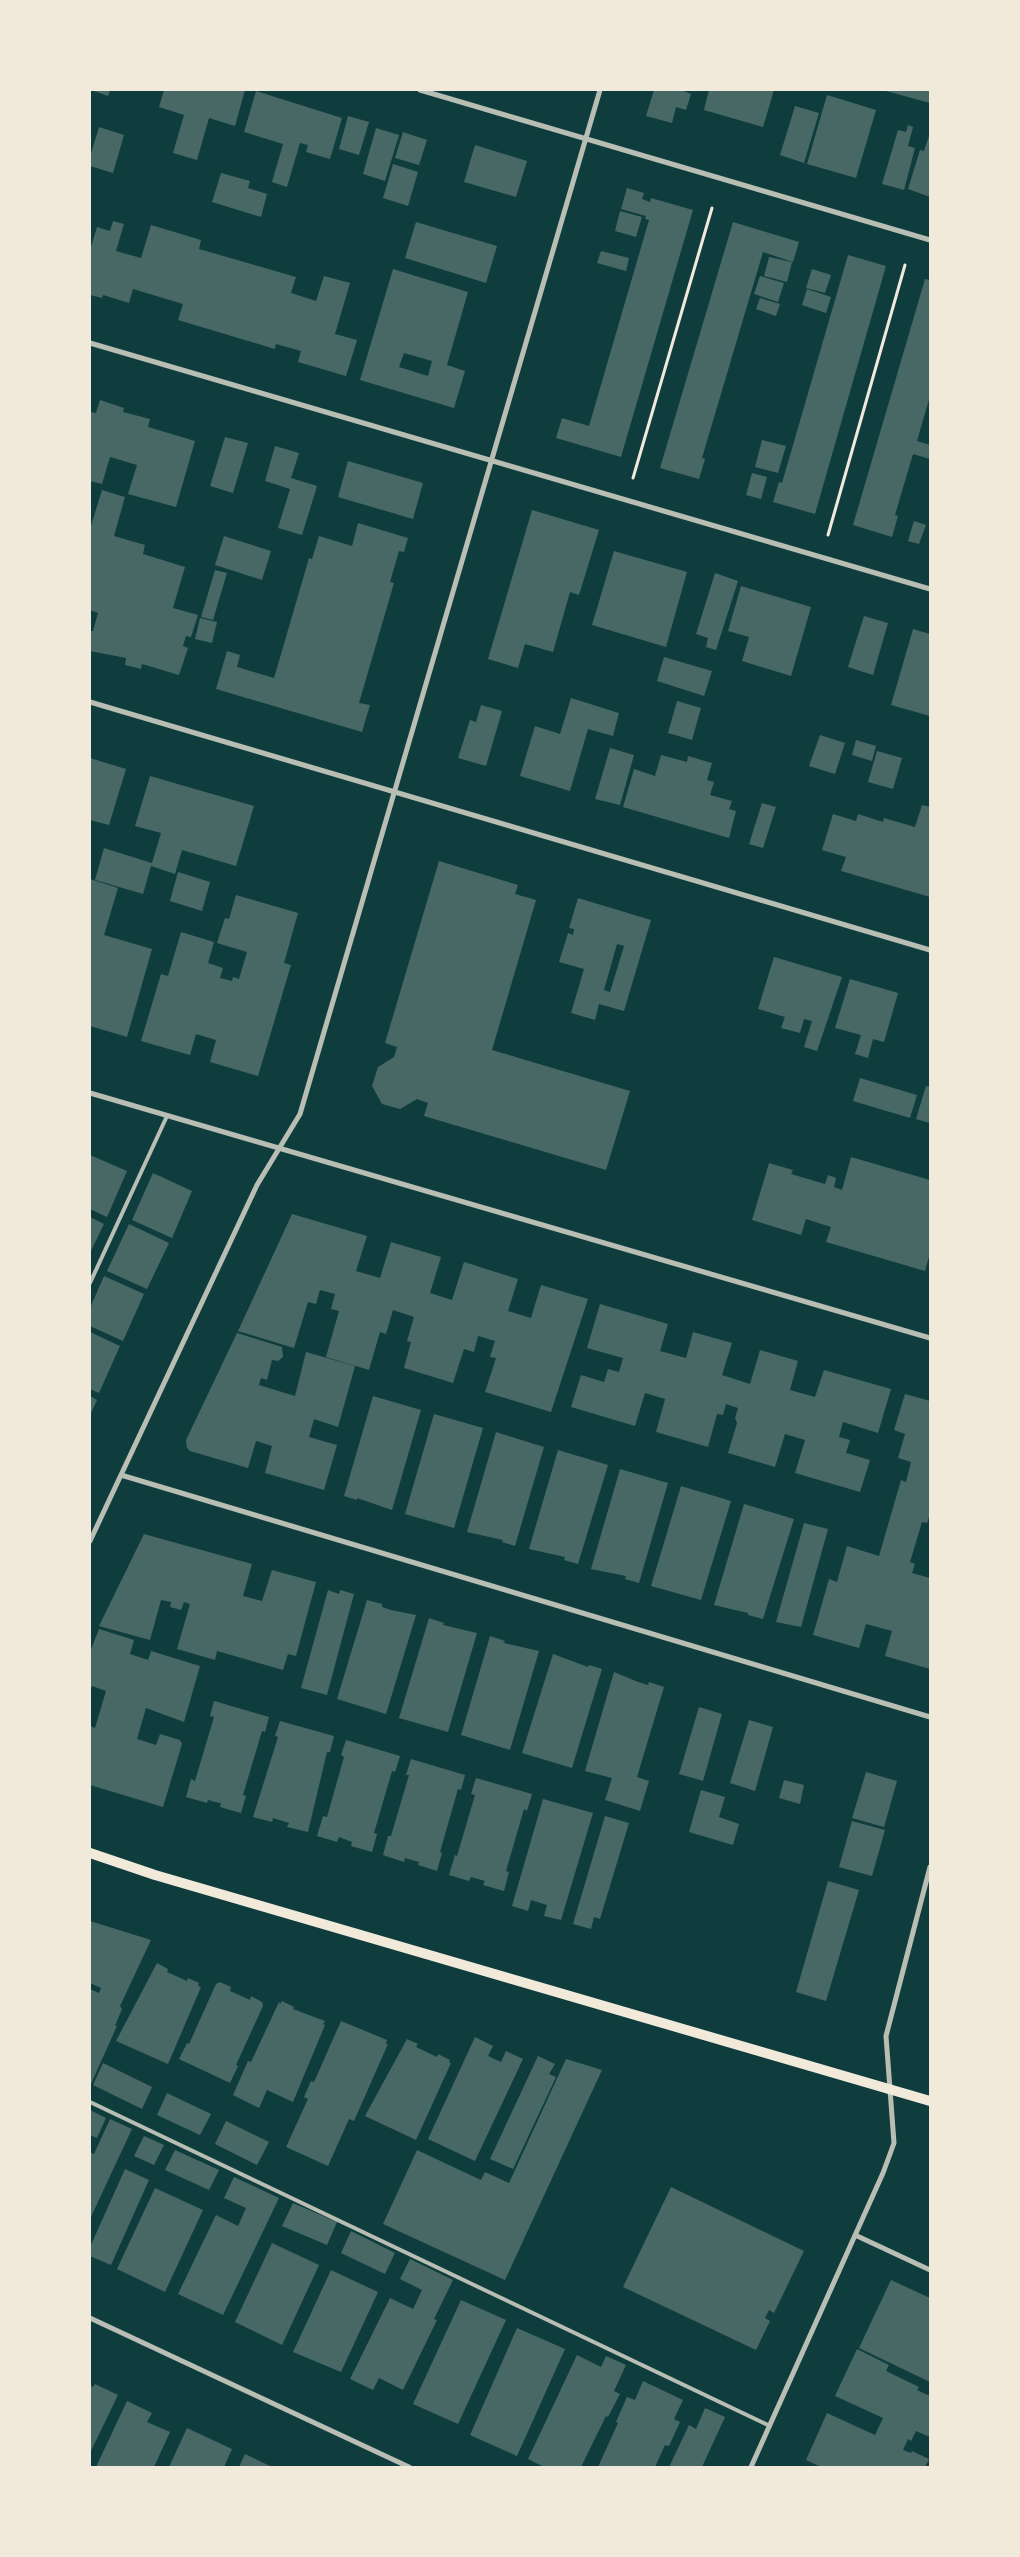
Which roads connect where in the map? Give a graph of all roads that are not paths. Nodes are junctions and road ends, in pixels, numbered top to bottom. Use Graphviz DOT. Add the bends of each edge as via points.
graph roads {
  1 [pos="420,90"];
  2 [pos="600,90"];
  3 [pos="586,139"];
  4 [pos="930,240"];
  5 [pos="90,343"];
  6 [pos="491,460"];
  7 [pos="930,589"];
  8 [pos="90,702"];
  9 [pos="394,791"];
  10 [pos="930,950"];
  11 [pos="90,1093"];
  12 [pos="167,1116"];
  13 [pos="280,1147"];
  14 [pos="90,1283"];
  15 [pos="930,1338"];
  16 [pos="121,1475"];
  17 [pos="90,1541"];
  18 [pos="930,1717"];
  19 [pos="90,1853"];
  20 [pos="930,1867"];
  21 [pos="892,2089"];
  22 [pos="930,2101"];
  23 [pos="90,2102"];
  24 [pos="855,2235"];
  25 [pos="930,2270"];
  26 [pos="90,2318"];
  27 [pos="770,2426"];
  28 [pos="409,2467"];
  29 [pos="751,2467"];
  1 -- 3 [label="street"];
  2 -- 3 [label="street"];
  3 -- 4 [label="street"];
  3 -- 6 [label="street"];
  5 -- 6 [label="street"];
  6 -- 7 [label="street"];
  6 -- 9 [label="street"];
  8 -- 9 [label="street"];
  9 -- 10 [label="street"];
  9 -- 13 [label="street" via="300,1114"];
  11 -- 12 [label="street"];
  12 -- 13 [label="street"];
  12 -- 14 [label="lane"];
  13 -- 15 [label="street"];
  13 -- 16 [label="street" via="257,1186"];
  16 -- 17 [label="street"];
  16 -- 18 [label="street"];
  19 -- 21 [label="main road" via="165,1878"];
  20 -- 21 [label="street" via="886,2036"];
  21 -- 22 [label="main road"];
  21 -- 24 [label="street" via="894,2142"];
  23 -- 27 [label="lane"];
  24 -- 25 [label="street"];
  24 -- 27 [label="street"];
  26 -- 28 [label="street"];
  27 -- 29 [label="street"];
}
